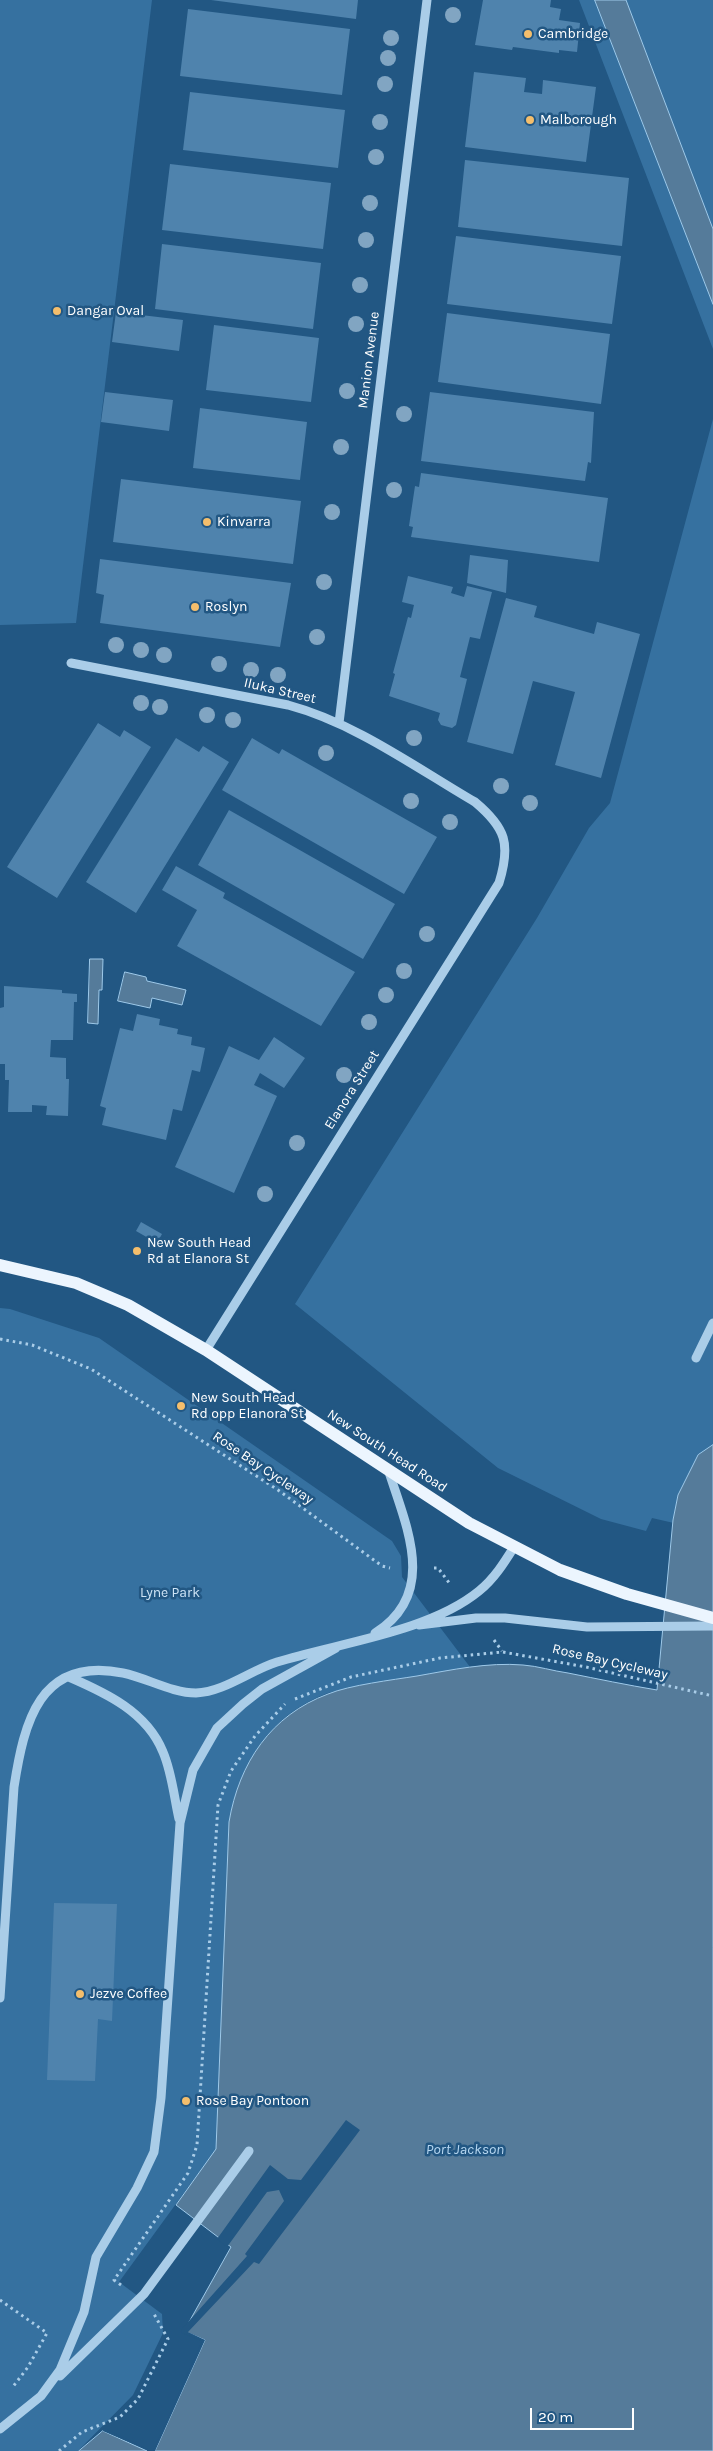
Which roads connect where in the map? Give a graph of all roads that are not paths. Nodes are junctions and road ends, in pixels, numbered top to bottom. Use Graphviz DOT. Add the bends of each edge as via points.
graph roads {
  1 [pos="427,0"];
  2 [pos="71,663"];
  3 [pos="339,723"];
  4 [pos="505,838"];
  5 [pos="0,1265"];
  6 [pos="713,1323"];
  7 [pos="206,1350"];
  8 [pos="696,1358"];
  9 [pos="388,1469"];
  10 [pos="514,1547"];
  11 [pos="713,1618"];
  12 [pos="713,1626"];
  13 [pos="401,1628"];
  14 [pos="362,1641"];
  15 [pos="336,1648"];
  16 [pos="70,1677"];
  17 [pos="180,1823"];
  18 [pos="0,1998"];
  19 [pos="250,2151"];
  20 [pos="51,2385"];
  21 [pos="0,2429"];
  1 -- 3 [label="street, Manion Avenue"];
  2 -- 3 [label="street, Iluka Street" via="288,705"];
  3 -- 4 [label="street, Iluka Street" via="475,802 492,818"];
  4 -- 7 [label="street, Elanora Street" via="506,861 499,883"];
  5 -- 7 [label="main road, New South Head Road" via="76,1283 128,1306"];
  6 -- 8 [label="street"];
  7 -- 9 [label="main road, New South Head Road"];
  9 -- 10 [label="main road, New South Head Road" via="469,1523"];
  9 -- 14 [label="street" via="412,1546 412,1578 406,1600 397,1614"];
  10 -- 11 [label="main road, New South Head Road" via="592,1583"];
  10 -- 13 [label="street" via="479,1592 454,1608"];
  12 -- 13 [label="street" via="587,1627 476,1618"];
  13 -- 14 [label="street"];
  14 -- 15 [label="street"];
  15 -- 16 [label="street" via="278,1662 221,1686 195,1693 122,1673 86,1672"];
  15 -- 17 [label="street" via="262,1689 217,1728 193,1770"];
  16 -- 17 [label="street" via="111,1696 138,1716 152,1732 168,1768"];
  16 -- 18 [label="street" via="54,1685 36,1706 19,1755"];
  17 -- 20 [label="street" via="161,2098 154,2152 137,2188 96,2257 82,2318"];
  19 -- 20 [label="street" via="139,2299"];
  20 -- 21 [label="street"];
}
